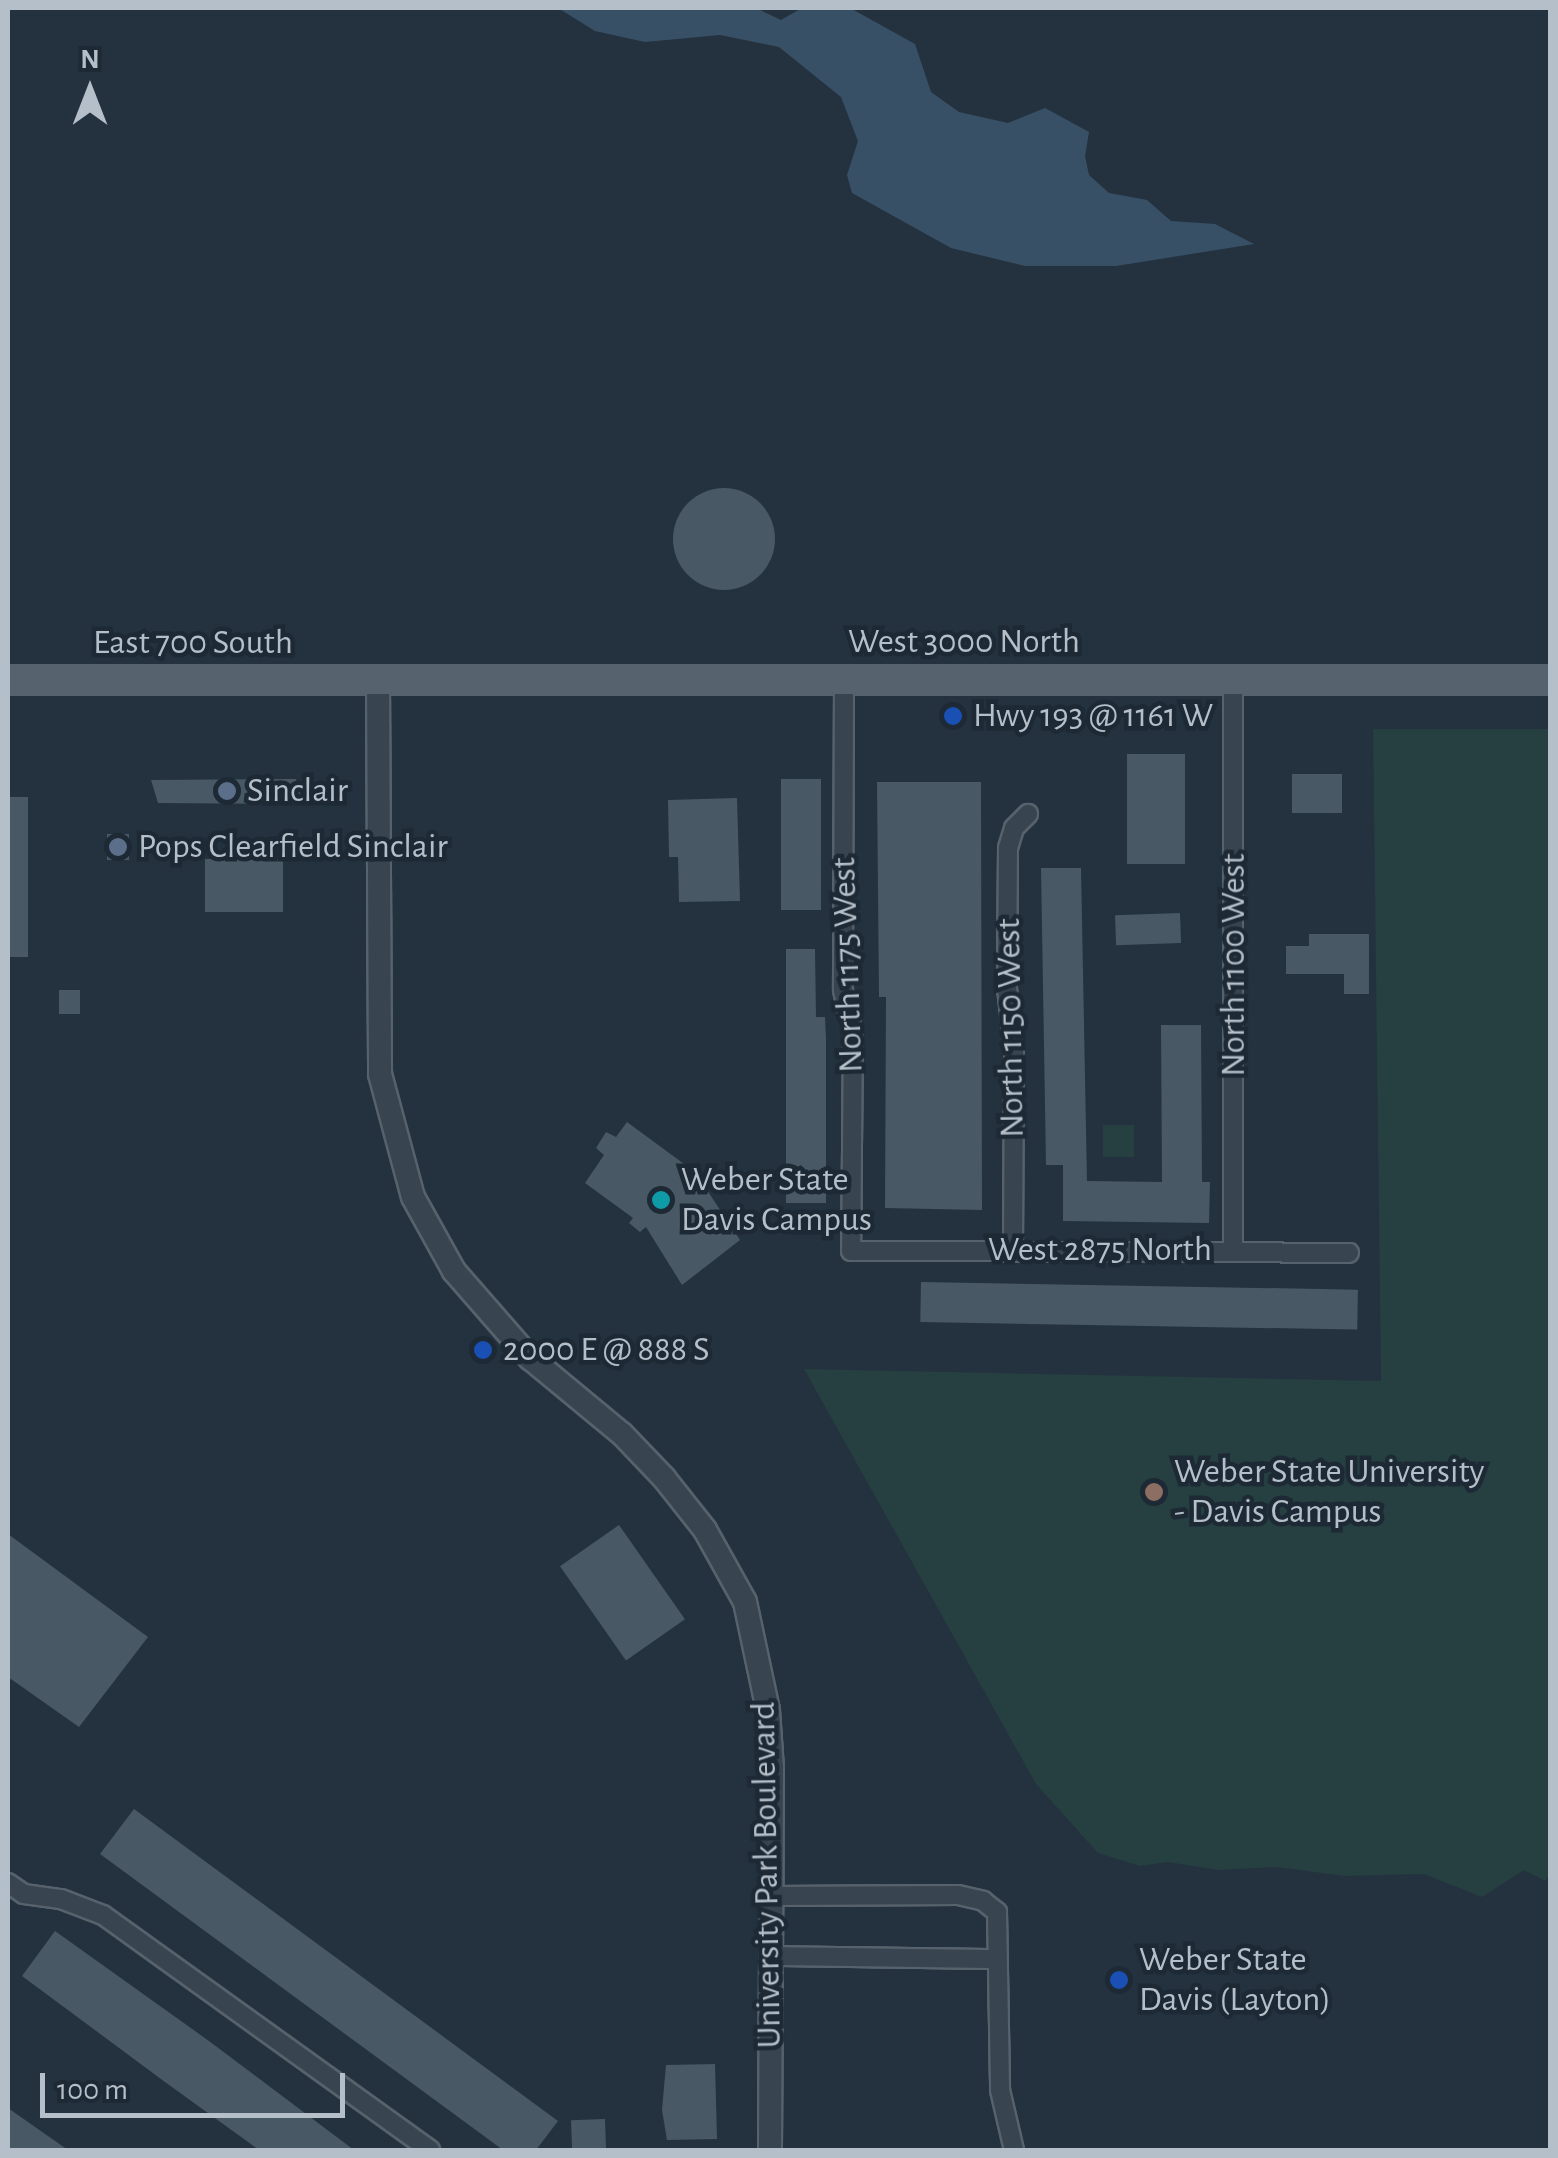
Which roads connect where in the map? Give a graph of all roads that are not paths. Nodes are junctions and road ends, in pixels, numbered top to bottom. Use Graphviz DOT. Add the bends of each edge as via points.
graph roads {
  1 [pos="1232,679"];
  2 [pos="8,680"];
  3 [pos="844,680"];
  4 [pos="1550,680"];
  5 [pos="378,681"];
  6 [pos="1028,814"];
  7 [pos="1013,1248"];
  8 [pos="852,1251"];
  9 [pos="1233,1251"];
  10 [pos="1349,1253"];
  11 [pos="8,1883"];
  12 [pos="772,1896"];
  13 [pos="772,1956"];
  14 [pos="997,1958"];
  15 [pos="430,2150"];
  16 [pos="770,2150"];
  17 [pos="1014,2150"];
  1 -- 3 [label="main road, West 3000 North"];
  1 -- 4 [label="main road, West 3000 North"];
  1 -- 9 [label="street, North 1100 West"];
  2 -- 5 [label="main road, East 700 South"];
  3 -- 5 [label="main road, West 3000 North"];
  3 -- 8 [label="street, North 1175 West" via="843,990 853,1034"];
  5 -- 12 [label="street, University Park Boulevard" via="380,1074 413,1197 454,1271 530,1358 664,1478 706,1530 745,1602 768,1710"];
  6 -- 7 [label="street, North 1150 West" via="1008,848"];
  7 -- 8 [label="street, West 2875 North"];
  7 -- 9 [label="street, West 2875 North"];
  9 -- 10 [label="street, West 2875 North"];
  11 -- 15 [label="street" via="24,1894 103,1914"];
  12 -- 13 [label="street, University Park Boulevard"];
  12 -- 14 [label="street" via="958,1895 983,1901 997,1912"];
  13 -- 14 [label="street"];
  13 -- 16 [label="street, University Park Boulevard"];
  14 -- 17 [label="street" via="1000,2090"];
}
